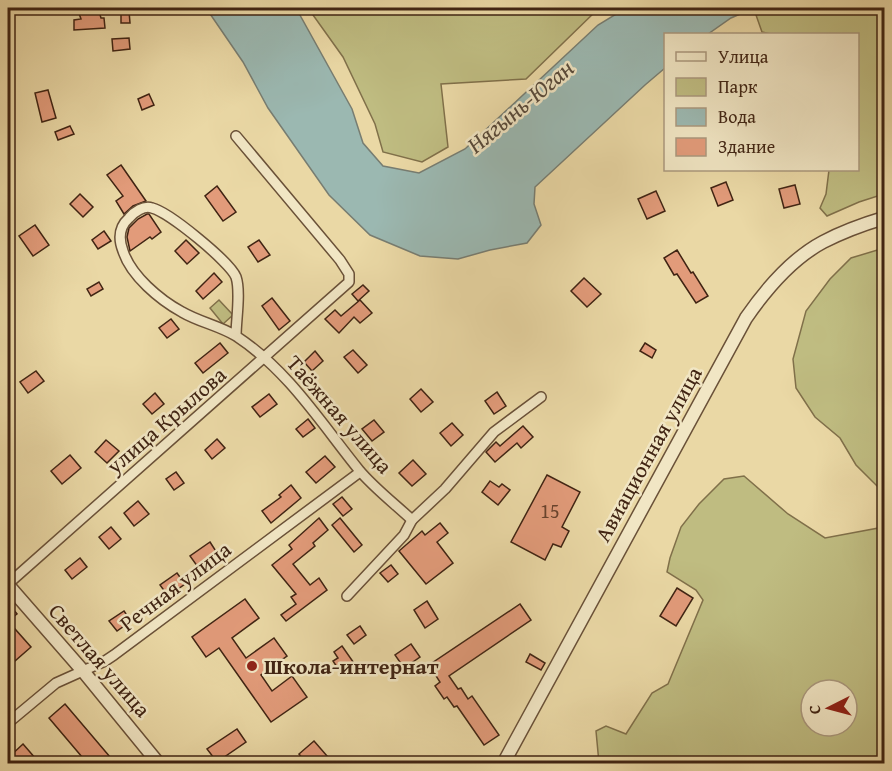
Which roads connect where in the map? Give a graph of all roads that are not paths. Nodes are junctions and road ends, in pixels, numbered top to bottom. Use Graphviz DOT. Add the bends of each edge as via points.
graph roads {
  1 [pos="236,136"];
  2 [pos="885,218"];
  3 [pos="236,336"];
  4 [pos="265,358"];
  5 [pos="541,397"];
  6 [pos="360,472"];
  7 [pos="412,520"];
  8 [pos="8,585"];
  9 [pos="346,596"];
  10 [pos="83,671"];
  11 [pos="8,723"];
  12 [pos="159,764"];
  13 [pos="503,764"];
  1 -- 4 [label="street, улица Крылова" via="349,274 349,282"];
  2 -- 13 [label="street, Авиационная улица" via="822,242 779,276 760,299"];
  3 -- 3 [label="street, Таёжная улица" via="181,312 135,273 120,243 121,225 133,213 146,207 165,214 228,266 236,277"];
  3 -- 4 [label="street, Таёжная улица"];
  4 -- 6 [label="street, Таёжная улица" via="279,370"];
  4 -- 8 [label="street, улица Крылова"];
  5 -- 7 [label="street" via="494,432 445,489"];
  6 -- 7 [label="street, Таёжная улица"];
  6 -- 10 [label="street, Речная улица" via="114,656"];
  7 -- 9 [label="street" via="404,536"];
  8 -- 10 [label="street, Светлая улица"];
  10 -- 11 [label="street, Речная улица" via="56,683"];
  10 -- 12 [label="street, Светлая улица"];
}
